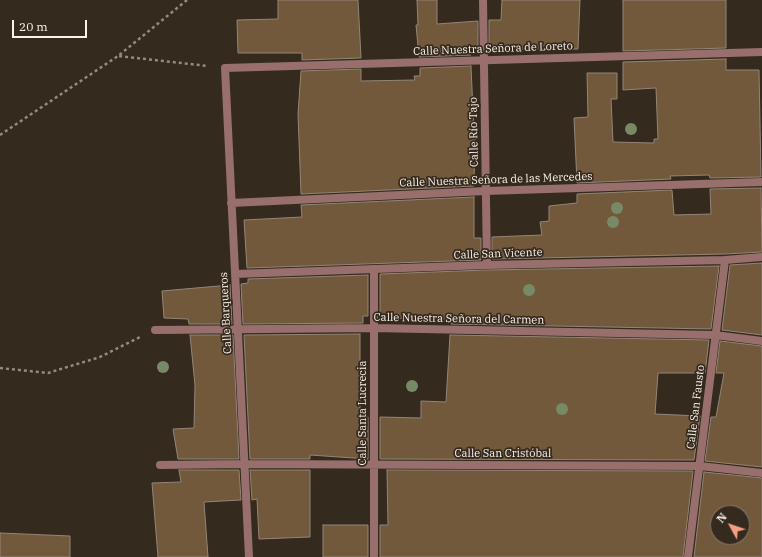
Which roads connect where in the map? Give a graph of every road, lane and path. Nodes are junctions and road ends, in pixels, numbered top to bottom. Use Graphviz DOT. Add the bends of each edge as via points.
graph roads {
  1 [pos="187,0"];
  2 [pos="483,0"];
  3 [pos="762,52"];
  4 [pos="118,56"];
  5 [pos="484,60"];
  6 [pos="225,68"];
  7 [pos="0,135"];
  8 [pos="762,182"];
  9 [pos="486,191"];
  10 [pos="232,203"];
  11 [pos="762,257"];
  12 [pos="725,260"];
  13 [pos="487,265"];
  14 [pos="374,269"];
  15 [pos="235,274"];
  16 [pos="374,328"];
  17 [pos="238,329"];
  18 [pos="155,330"];
  19 [pos="715,335"];
  20 [pos="762,341"];
  21 [pos="0,368"];
  22 [pos="243,464"];
  23 [pos="374,464"];
  24 [pos="160,465"];
  25 [pos="700,466"];
  26 [pos="762,473"];
  27 [pos="249,557"];
  28 [pos="374,557"];
  29 [pos="688,557"];
  1 -- 4 [label="path"];
  2 -- 5 [label="street, Calle Río Tajo"];
  3 -- 5 [label="street, Calle Nuestra Señora de Loreto"];
  4 -- 6 [label="path"];
  4 -- 7 [label="path"];
  5 -- 6 [label="street, Calle Nuestra Señora de Loreto"];
  5 -- 9 [label="street, Calle Río Tajo"];
  6 -- 10 [label="street, Calle Barqueros"];
  8 -- 9 [label="street, Calle Nuestra Señora de las Mercedes"];
  9 -- 10 [label="street, Calle Nuestra Señora de las Mercedes"];
  9 -- 13 [label="street, Calle Río Tajo"];
  10 -- 15 [label="street, Calle Barqueros"];
  11 -- 12 [label="street, Calle San Vicente"];
  12 -- 13 [label="street, Calle San Vicente"];
  12 -- 19 [label="street, Calle San Fausto"];
  13 -- 14 [label="street, Calle San Vicente"];
  14 -- 15 [label="street, Calle San Vicente"];
  14 -- 16 [label="street, Calle Santa Lucrecia"];
  15 -- 17 [label="street, Calle Barqueros"];
  16 -- 17 [label="street, Calle Nuestra Señora del Carmen"];
  16 -- 19 [label="street, Calle Nuestra Señora del Carmen"];
  16 -- 23 [label="street, Calle Santa Lucrecia"];
  17 -- 18 [label="street, Calle Nuestra Señora del Carmen"];
  17 -- 22 [label="street, Calle Barqueros"];
  18 -- 21 [label="path" via="100,357 48,373"];
  19 -- 20 [label="street, Calle Nuestra Señora del Carmen"];
  19 -- 25 [label="street, Calle San Fausto"];
  22 -- 23 [label="street, Calle San Cristóbal"];
  22 -- 24 [label="street, Calle San Cristóbal"];
  22 -- 27 [label="street, Calle Barqueros"];
  23 -- 25 [label="street, Calle San Cristóbal"];
  23 -- 28 [label="street, Calle Santa Lucrecia"];
  25 -- 26 [label="street, Calle San Cristóbal"];
  25 -- 29 [label="street, Calle San Fausto"];
}
